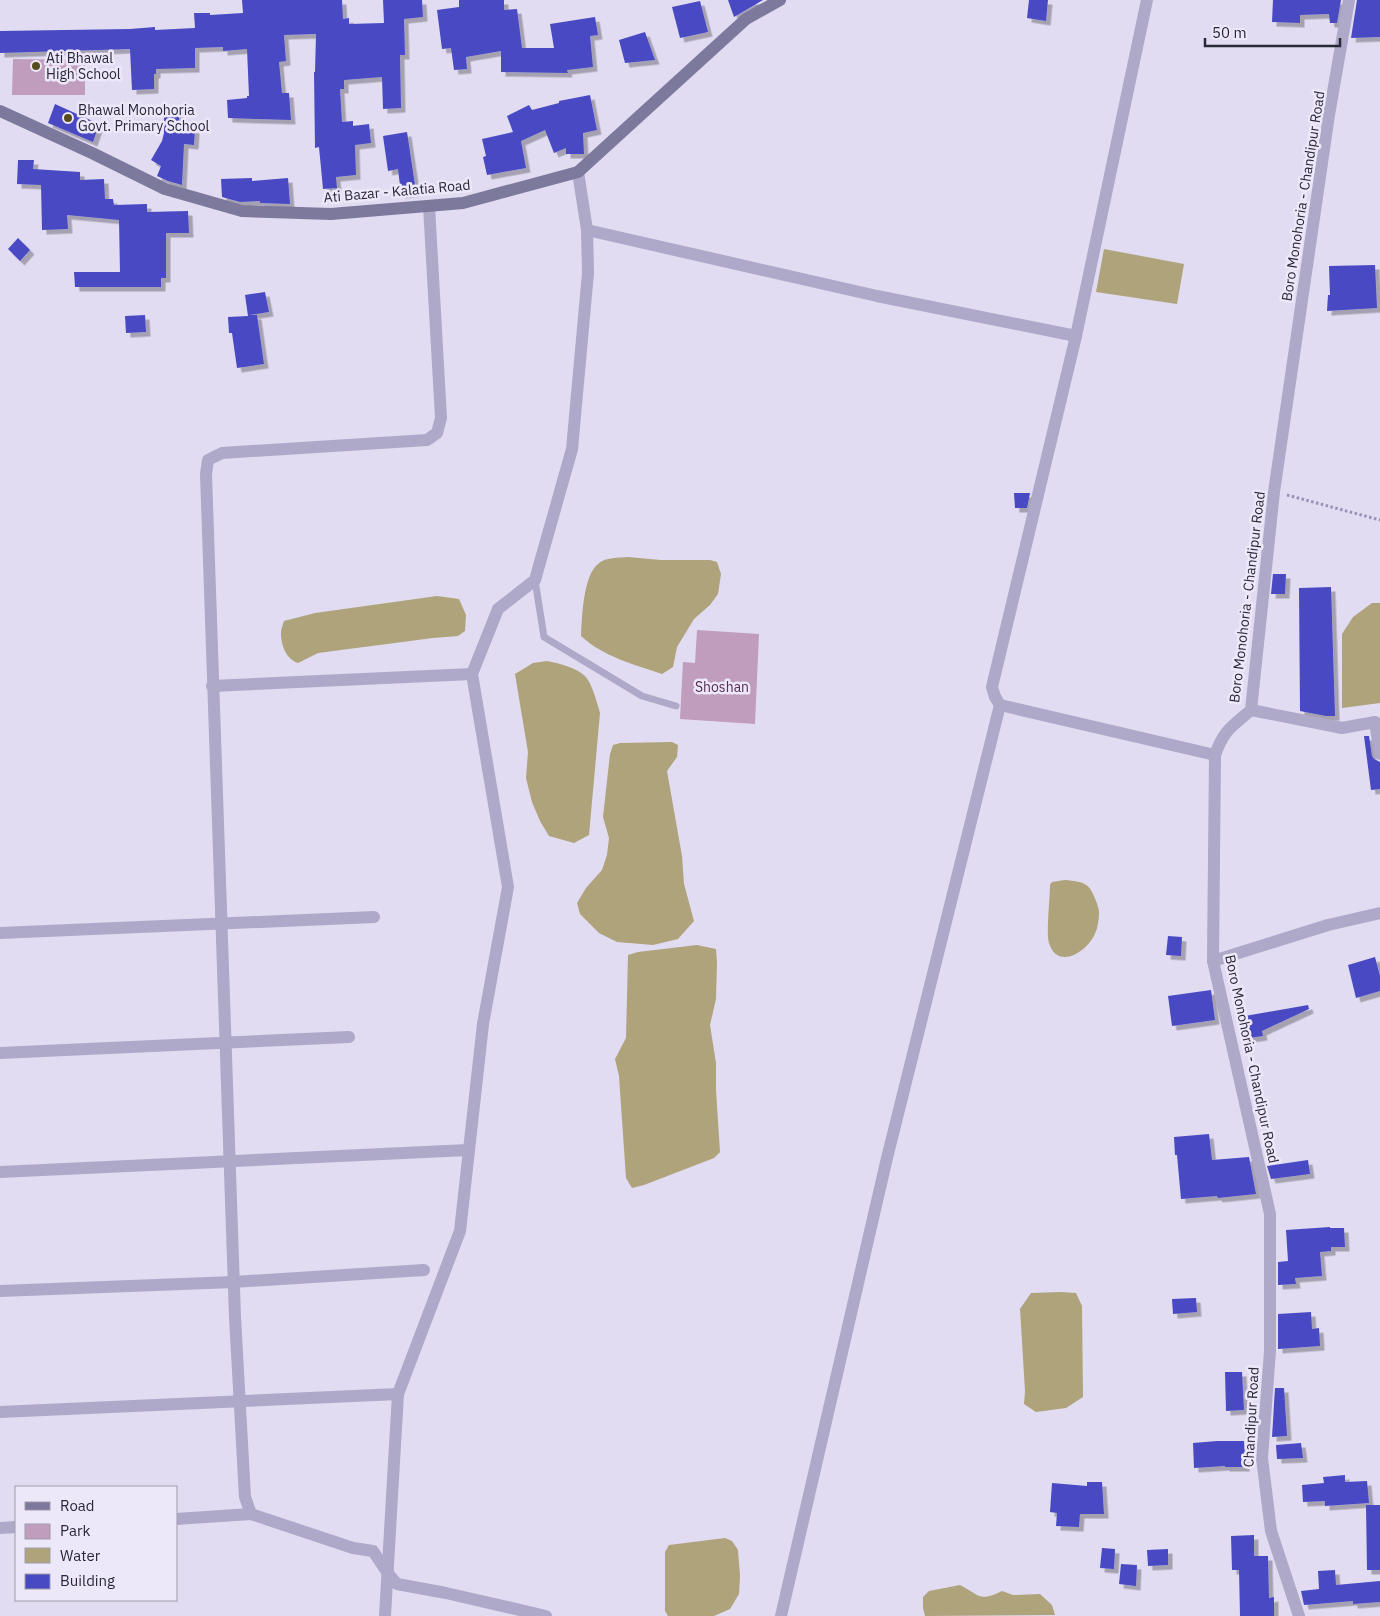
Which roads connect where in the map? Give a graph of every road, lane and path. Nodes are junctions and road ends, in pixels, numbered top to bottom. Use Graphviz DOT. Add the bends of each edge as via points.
graph roads {
  1 [pos="780,0"];
  2 [pos="1147,0"];
  3 [pos="1349,0"];
  4 [pos="0,112"];
  5 [pos="578,172"];
  6 [pos="429,206"];
  7 [pos="587,230"];
  8 [pos="1076,336"];
  9 [pos="1274,492"];
  10 [pos="1380,520"];
  11 [pos="535,580"];
  12 [pos="472,674"];
  13 [pos="212,686"];
  14 [pos="1000,705"];
  15 [pos="676,706"];
  16 [pos="1251,710"];
  17 [pos="1380,754"];
  18 [pos="1215,755"];
  19 [pos="1380,913"];
  20 [pos="374,917"];
  21 [pos="221,924"];
  22 [pos="0,933"];
  23 [pos="1213,961"];
  24 [pos="349,1037"];
  25 [pos="226,1043"];
  26 [pos="0,1053"];
  27 [pos="468,1150"];
  28 [pos="230,1162"];
  29 [pos="0,1172"];
  30 [pos="1270,1214"];
  31 [pos="424,1270"];
  32 [pos="234,1282"];
  33 [pos="0,1291"];
  34 [pos="398,1394"];
  35 [pos="240,1400"];
  36 [pos="0,1412"];
  37 [pos="251,1514"];
  38 [pos="178,1519"];
  39 [pos="15,1527"];
  40 [pos="0,1528"];
  41 [pos="386,1572"];
  42 [pos="385,1616"];
  43 [pos="546,1616"];
  44 [pos="781,1616"];
  45 [pos="1299,1616"];
  1 -- 5 [label="main road, Ati Bazar - Kalatia Road" via="746,19"];
  2 -- 8 [label="street"];
  3 -- 9 [label="street, Boro Monohoria - Chandipur Road"];
  4 -- 6 [label="main road, Ati Bazar - Kalatia Road" via="165,190 242,211 331,214"];
  5 -- 6 [label="main road, Ati Bazar - Kalatia Road" via="463,203"];
  5 -- 7 [label="street"];
  6 -- 13 [label="street" via="441,418 437,433 428,440 222,453 208,460"];
  7 -- 8 [label="street" via="877,296"];
  7 -- 11 [label="street" via="588,273 572,449"];
  8 -- 14 [label="street" via="992,687 994,698"];
  9 -- 10 [label="path"];
  9 -- 16 [label="street, Boro Monohoria - Chandipur Road"];
  11 -- 12 [label="street" via="498,609"];
  11 -- 15 [label="lane" via="544,637 642,696"];
  12 -- 13 [label="street"];
  12 -- 27 [label="street" via="508,887 483,1024"];
  13 -- 21 [label="street"];
  14 -- 18 [label="street"];
  14 -- 44 [label="street" via="887,1158"];
  16 -- 17 [label="street" via="1342,728 1376,722"];
  16 -- 18 [label="street, Boro Monohoria - Chandipur Road" via="1221,737"];
  18 -- 23 [label="street, Boro Monohoria - Chandipur Road"];
  19 -- 23 [label="street" via="1328,925"];
  20 -- 21 [label="street"];
  21 -- 22 [label="street"];
  21 -- 25 [label="street"];
  23 -- 30 [label="street, Boro Monohoria - Chandipur Road"];
  24 -- 25 [label="street"];
  25 -- 26 [label="street"];
  25 -- 28 [label="street"];
  27 -- 28 [label="street"];
  27 -- 34 [label="street" via="460,1231"];
  28 -- 29 [label="street"];
  28 -- 32 [label="street"];
  30 -- 45 [label="street, Chandipur Road" via="1270,1352 1262,1458 1271,1531"];
  31 -- 32 [label="street"];
  32 -- 33 [label="street"];
  32 -- 35 [label="street"];
  34 -- 35 [label="street"];
  34 -- 41 [label="street"];
  35 -- 36 [label="street"];
  35 -- 37 [label="street" via="245,1497"];
  37 -- 38 [label="street"];
  37 -- 41 [label="street" via="353,1548 373,1551"];
  39 -- 40 [label="street"];
  41 -- 42 [label="street"];
  41 -- 43 [label="street" via="398,1584"];
}
